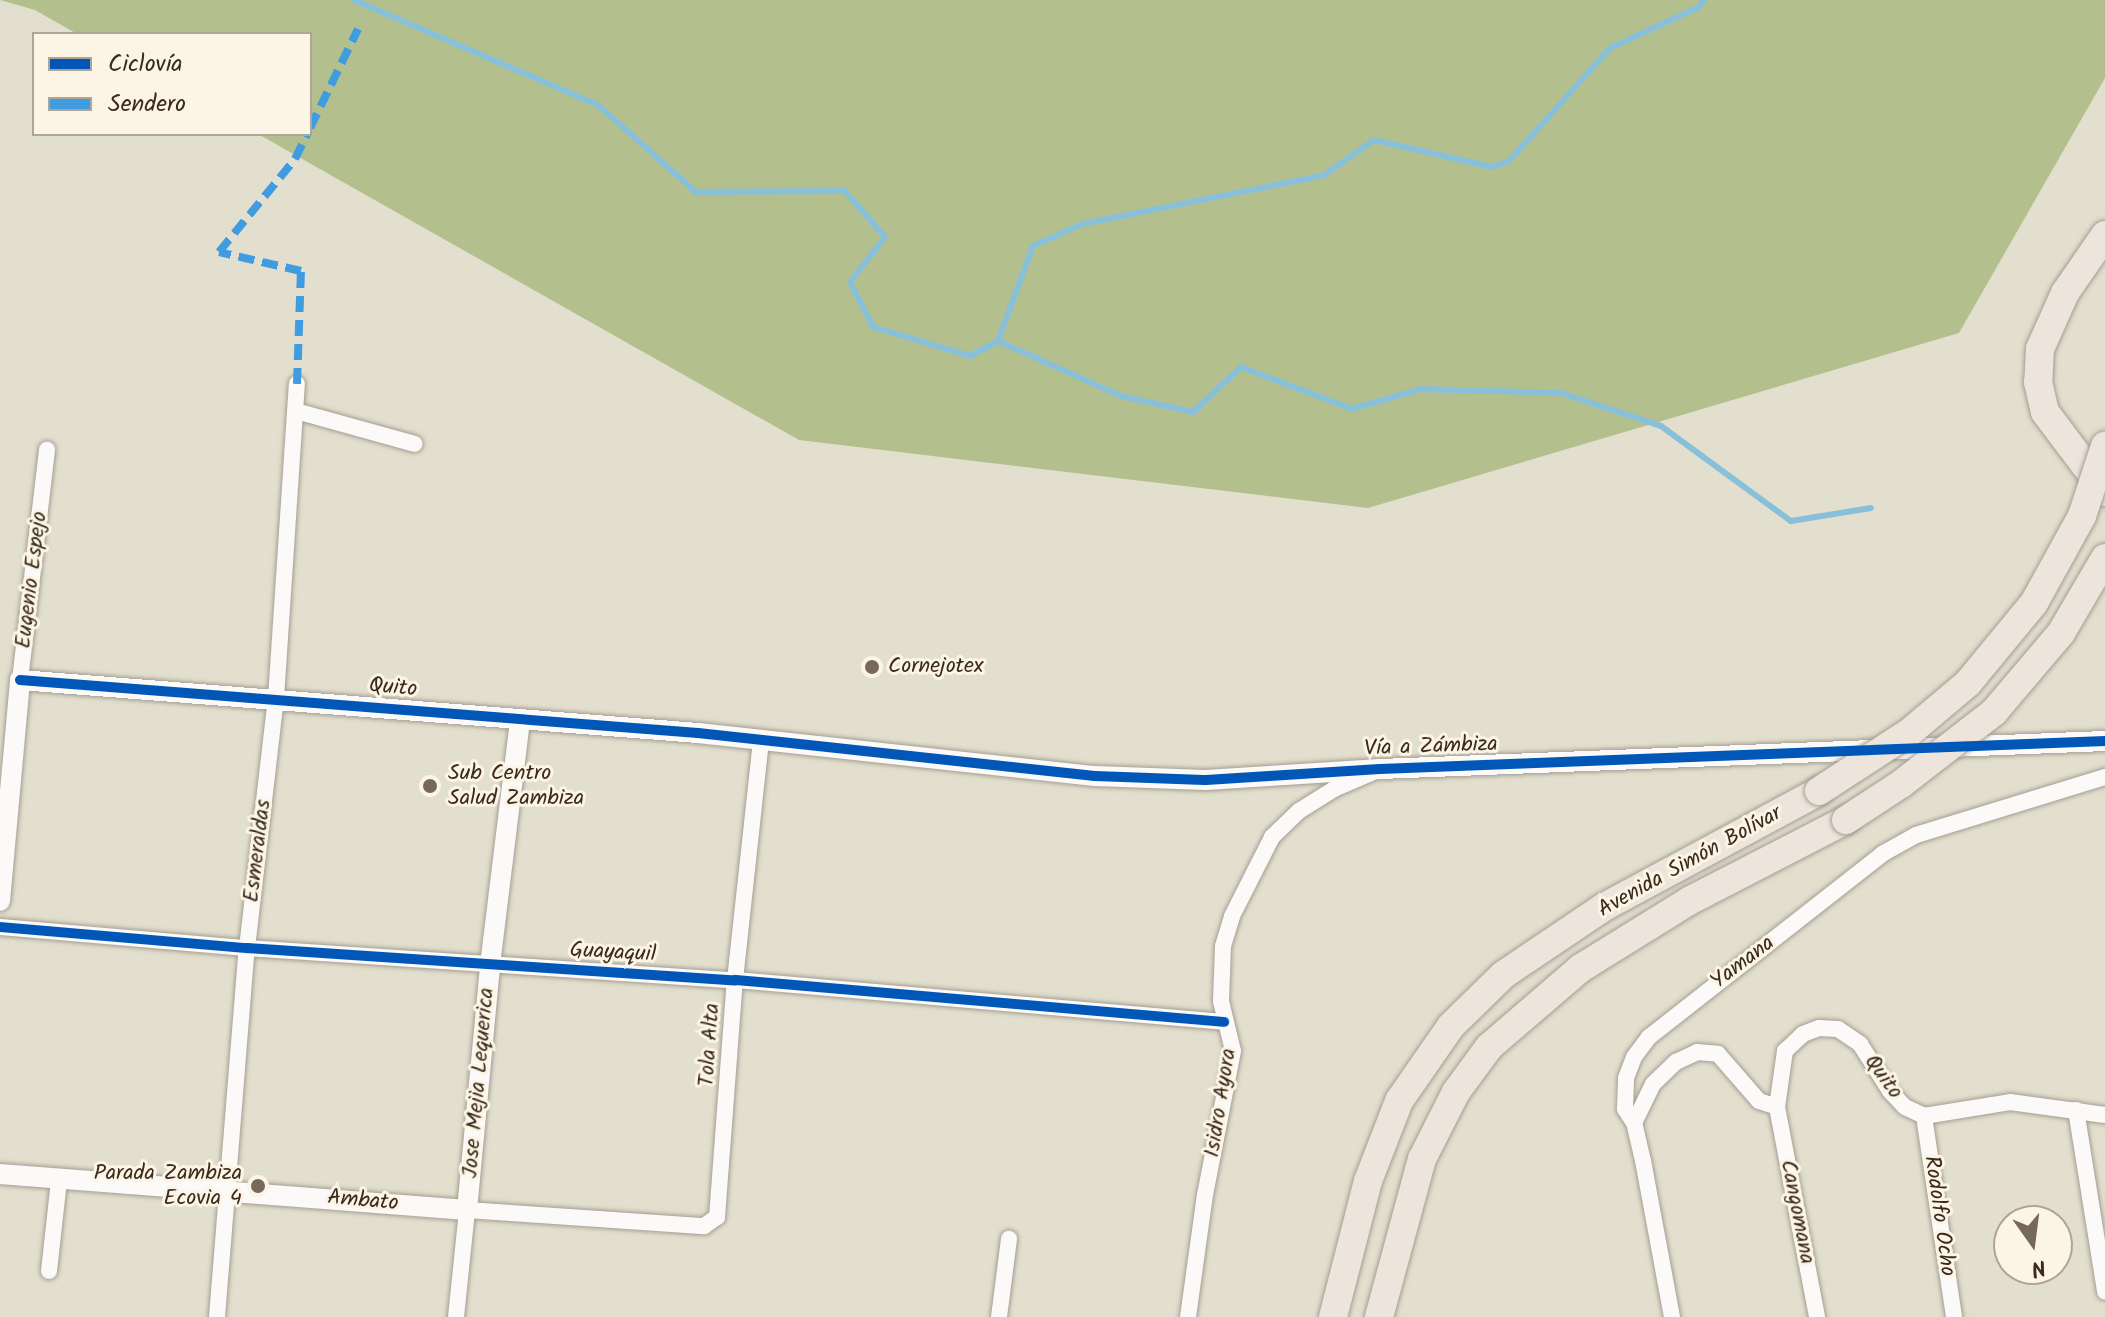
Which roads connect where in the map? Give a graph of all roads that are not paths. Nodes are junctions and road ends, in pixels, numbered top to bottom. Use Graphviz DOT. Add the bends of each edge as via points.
graph roads {
  1 [pos="2105,235"];
  2 [pos="297,384"];
  3 [pos="296,411"];
  4 [pos="415,444"];
  5 [pos="2105,446"];
  6 [pos="47,450"];
  7 [pos="2105,492"];
  8 [pos="2105,558"];
  9 [pos="20,680"];
  10 [pos="276,698"];
  11 [pos="520,719"];
  12 [pos="761,741"];
  13 [pos="2105,741"];
  14 [pos="1380,769"];
  15 [pos="2105,777"];
  16 [pos="0,901"];
  17 [pos="0,927"];
  18 [pos="247,948"];
  19 [pos="490,965"];
  20 [pos="735,980"];
  21 [pos="1224,1022"];
  22 [pos="1777,1107"];
  23 [pos="2076,1110"];
  24 [pos="2105,1115"];
  25 [pos="1924,1116"];
  26 [pos="1634,1123"];
  27 [pos="0,1174"];
  28 [pos="59,1180"];
  29 [pos="227,1189"];
  30 [pos="467,1210"];
  31 [pos="719,1210"];
  32 [pos="1009,1239"];
  33 [pos="49,1271"];
  34 [pos="2105,1292"];
  35 [pos="217,1317"];
  36 [pos="456,1317"];
  37 [pos="999,1317"];
  38 [pos="1188,1317"];
  39 [pos="1333,1317"];
  40 [pos="1379,1317"];
  41 [pos="1672,1317"];
  42 [pos="1817,1317"];
  43 [pos="1954,1317"];
  1 -- 7 [label="highway" via="2065,293 2040,349 2038,382 2045,412"];
  2 -- 3 [label="street, Esmeraldas"];
  3 -- 4 [label="street"];
  3 -- 10 [label="street, Esmeraldas"];
  5 -- 39 [label="highway, Avenida Simón Bolívar, bridge" via="2082,516 2034,603 1968,683 1910,732 1819,791 1604,907 1503,975 1451,1026 1399,1101 1368,1181"];
  6 -- 9 [label="street, Eugenio Espejo"];
  8 -- 40 [label="highway, Avenida Simón Bolívar, bridge" via="2061,633 1994,712 1846,820 1689,901 1581,968 1489,1047 1456,1092 1422,1159"];
  9 -- 10 [label="street, Quito"];
  9 -- 16 [label="street, Eugenio Espejo"];
  10 -- 11 [label="street, Quito"];
  10 -- 18 [label="street, Esmeraldas"];
  11 -- 12 [label="street, Quito"];
  11 -- 19 [label="street, Jose Mejia Lequerica"];
  12 -- 14 [label="street, Vía a Zámbiza" via="1095,776 1206,780"];
  12 -- 20 [label="street, Tola Alta"];
  13 -- 14 [label="street, Vía a Zámbiza"];
  14 -- 21 [label="street, Isidro Ayora" via="1311,804 1272,837 1232,916 1223,946"];
  15 -- 26 [label="street, Yamana" via="1916,835 1882,854 1649,1037 1626,1078 1625,1109"];
  17 -- 18 [label="street, Guayaquil"];
  18 -- 19 [label="street, Guayaquil"];
  18 -- 29 [label="street, Esmeraldas"];
  19 -- 20 [label="street, Guayaquil"];
  19 -- 30 [label="street, Jose Mejia Lequerica"];
  20 -- 21 [label="street, Guayaquil"];
  20 -- 31 [label="street, Tola Alta"];
  21 -- 38 [label="street, Isidro Ayora" via="1233,1051"];
  22 -- 25 [label="street, Quito" via="1785,1051 1803,1034 1838,1029 1860,1044 1905,1107"];
  22 -- 26 [label="street" via="1759,1101 1718,1054 1697,1052 1676,1062 1653,1084"];
  22 -- 42 [label="street, Cangomana"];
  23 -- 24 [label="street, Quito"];
  23 -- 25 [label="street, Quito" via="2010,1102"];
  23 -- 34 [label="street"];
  25 -- 43 [label="street, Rodolfo Ocho"];
  26 -- 41 [label="street, Yamana"];
  27 -- 28 [label="street, Ambato"];
  28 -- 29 [label="street, Ambato"];
  28 -- 33 [label="street"];
  29 -- 30 [label="street, Ambato"];
  29 -- 35 [label="street, Esmeraldas"];
  30 -- 31 [label="street, Ambato" via="704,1226"];
  30 -- 36 [label="street"];
  32 -- 37 [label="street"];
}
